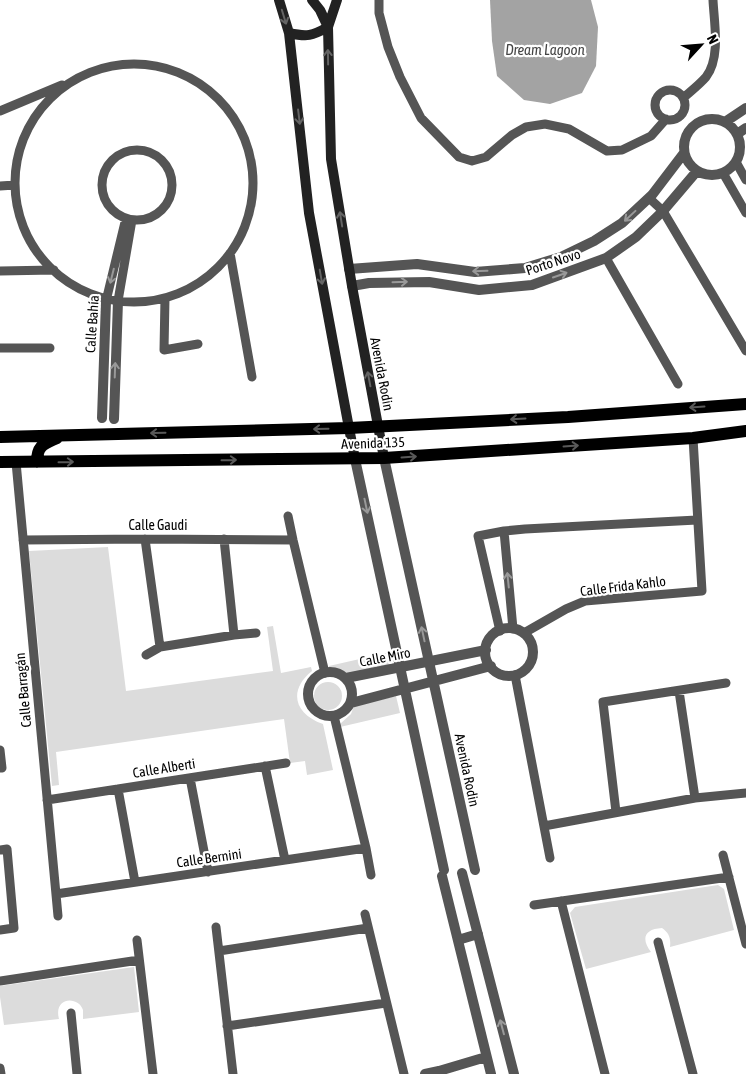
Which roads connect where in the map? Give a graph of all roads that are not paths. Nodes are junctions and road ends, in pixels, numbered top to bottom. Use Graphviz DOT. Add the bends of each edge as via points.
graph roads {
  1 [pos="279,0"];
  2 [pos="312,0"];
  3 [pos="337,0"];
  4 [pos="379,0"];
  5 [pos="713,0"];
  6 [pos="328,28"];
  7 [pos="289,33"];
  8 [pos="69,82"];
  9 [pos="683,98"];
  10 [pos="746,108"];
  11 [pos="0,111"];
  12 [pos="666,119"];
  13 [pos="725,122"];
  14 [pos="741,131"];
  15 [pos="684,153"];
  16 [pos="736,162"];
  17 [pos="697,171"];
  18 [pos="723,173"];
  19 [pos="746,180"];
  20 [pos="15,185"];
  21 [pos="0,186"];
  22 [pos="649,198"];
  23 [pos="663,211"];
  24 [pos="746,213"];
  25 [pos="129,219"];
  26 [pos="230,253"];
  27 [pos="606,258"];
  28 [pos="349,269"];
  29 [pos="54,270"];
  30 [pos="0,271"];
  31 [pos="352,286"];
  32 [pos="165,298"];
  33 [pos="106,300"];
  34 [pos="118,301"];
  35 [pos="198,344"];
  36 [pos="0,348"];
  37 [pos="50,348"];
  38 [pos="746,351"];
  39 [pos="252,377"];
  40 [pos="678,384"];
  41 [pos="746,404"];
  42 [pos="102,418"];
  43 [pos="114,419"];
  44 [pos="378,426"];
  45 [pos="349,428"];
  46 [pos="746,431"];
  47 [pos="107,434"];
  48 [pos="64,435"];
  49 [pos="0,437"];
  50 [pos="693,438"];
  51 [pos="384,458"];
  52 [pos="356,459"];
  53 [pos="0,462"];
  54 [pos="16,462"];
  55 [pos="37,462"];
  56 [pos="288,516"];
  57 [pos="697,520"];
  58 [pos="504,531"];
  59 [pos="145,539"];
  60 [pos="224,539"];
  61 [pos="23,540"];
  62 [pos="293,540"];
  63 [pos="513,629"];
  64 [pos="500,631"];
  65 [pos="256,633"];
  66 [pos="524,634"];
  67 [pos="234,635"];
  68 [pos="160,647"];
  69 [pos="486,650"];
  70 [pos="146,654"];
  71 [pos="429,662"];
  72 [pos="490,666"];
  73 [pos="400,667"];
  74 [pos="324,672"];
  75 [pos="515,675"];
  76 [pos="346,678"];
  77 [pos="433,681"];
  78 [pos="726,683"];
  79 [pos="404,689"];
  80 [pos="679,691"];
  81 [pos="351,703"];
  82 [pos="334,716"];
  83 [pos="0,750"];
  84 [pos="286,763"];
  85 [pos="265,766"];
  86 [pos="0,768"];
  87 [pos="190,778"];
  88 [pos="118,789"];
  89 [pos="746,793"];
  90 [pos="695,798"];
  91 [pos="47,800"];
  92 [pos="616,812"];
  93 [pos="544,826"];
  94 [pos="366,848"];
  95 [pos="0,850"];
  96 [pos="723,855"];
  97 [pos="550,858"];
  98 [pos="285,860"];
  99 [pos="475,870"];
  100 [pos="208,872"];
  101 [pos="462,873"];
  102 [pos="371,874"];
  103 [pos="729,877"];
  104 [pos="134,882"];
  105 [pos="56,894"];
  106 [pos="561,901"];
  107 [pos="534,905"];
  108 [pos="365,914"];
  109 [pos="58,916"];
  110 [pos="216,927"];
  111 [pos="368,928"];
  112 [pos="0,930"];
  113 [pos="478,934"];
  114 [pos="137,940"];
  115 [pos="458,940"];
  116 [pos="658,942"];
  117 [pos="746,944"];
  118 [pos="219,951"];
  119 [pos="139,960"];
  120 [pos="0,981"];
  121 [pos="386,1003"];
  122 [pos="71,1013"];
  123 [pos="228,1026"];
  124 [pos="486,1057"];
  125 [pos="0,1068"];
  126 [pos="0,1074"];
  127 [pos="77,1074"];
  128 [pos="153,1074"];
  129 [pos="233,1074"];
  130 [pos="404,1074"];
  131 [pos="425,1074"];
  132 [pos="490,1074"];
  133 [pos="514,1074"];
  134 [pos="605,1074"];
  135 [pos="693,1074"];
  1 -- 7 [label="main road, one-way"];
  2 -- 6 [label="main road, Avenida Rodin"];
  3 -- 6 [label="main road"];
  4 -- 12 [label="street" via="388,47 400,77 422,118 459,157 472,161 486,157 526,127 545,124 569,129 608,151 622,150 651,136"];
  5 -- 9 [label="street" via="713,64 707,76"];
  6 -- 7 [label="main road" via="314,35"];
  28 -- 6 [label="main road, Avenida Rodin, one-way" via="331,159"];
  7 -- 45 [label="main road, one-way" via="309,213"];
  8 -- 11 [label="street"];
  8 -- 20 [label="street" via="40,110 21,145"];
  8 -- 26 [label="street" via="99,68 132,63 164,67 195,80 221,101 240,128 251,159 253,192 246,224"];
  9 -- 12 [label="street" via="685,108 680,116"];
  9 -- 12 [label="street" via="672,90 659,96 656,110"];
  10 -- 13 [label="street"];
  13 -- 14 [label="street"];
  13 -- 15 [label="street" via="707,119 691,127 686,135"];
  14 -- 16 [label="street"];
  15 -- 17 [label="street"];
  15 -- 22 [label="street, Porto Novo"];
  16 -- 18 [label="street"];
  16 -- 19 [label="street"];
  17 -- 18 [label="street" via="714,175"];
  17 -- 23 [label="street, Porto Novo"];
  18 -- 24 [label="street"];
  20 -- 21 [label="street"];
  20 -- 29 [label="street" via="20,217 34,246"];
  22 -- 23 [label="street"];
  22 -- 28 [label="street, Porto Novo, one-way" via="622,223 594,241 561,257 525,268 475,272 417,264"];
  23 -- 27 [label="street, Porto Novo" via="636,237"];
  23 -- 38 [label="street"];
  25 -- 25 [label="street" via="143,220 153,216 168,199 171,177 167,167 150,152 139,150 117,155 104,173 103,195 108,205"];
  25 -- 33 [label="street, Calle Bahía, one-way"];
  25 -- 34 [label="street, Calle Bahía"];
  26 -- 32 [label="street" via="198,283"];
  26 -- 39 [label="street"];
  31 -- 27 [label="street, Porto Novo, one-way" via="429,282 479,290 532,285"];
  27 -- 40 [label="street"];
  28 -- 31 [label="main road, Avenida Rodin"];
  29 -- 30 [label="street"];
  29 -- 33 [label="street" via="82,290"];
  44 -- 31 [label="main road, Avenida Rodin, one-way"];
  32 -- 34 [label="street"];
  32 -- 35 [label="street" via="164,350"];
  33 -- 34 [label="street"];
  33 -- 42 [label="street, Calle Bahía"];
  43 -- 34 [label="street, Calle Bahía, one-way"];
  36 -- 37 [label="street"];
  41 -- 44 [label="main road, Avenida 135, one-way"];
  42 -- 47 [label="street, Calle Bahía"];
  43 -- 47 [label="street, Calle Bahía"];
  44 -- 45 [label="main road, Avenida 135"];
  44 -- 51 [label="main road, Avenida Rodin"];
  45 -- 47 [label="main road, Avenida 135, one-way"];
  45 -- 52 [label="main road"];
  46 -- 50 [label="main road, Avenida 135"];
  47 -- 48 [label="main road, Avenida 135"];
  48 -- 49 [label="main road, Avenida 135"];
  48 -- 55 [label="main road" via="42,446"];
  51 -- 50 [label="main road, Avenida 135, one-way"];
  50 -- 57 [label="street"];
  51 -- 52 [label="main road, Avenida 135"];
  71 -- 51 [label="street, Avenida Rodin, one-way"];
  55 -- 52 [label="main road, Avenida 135, one-way"];
  52 -- 73 [label="street, one-way"];
  53 -- 54 [label="main road, Avenida 135"];
  54 -- 55 [label="main road, Avenida 135"];
  54 -- 61 [label="street, Calle Barragán"];
  56 -- 62 [label="street"];
  57 -- 58 [label="street"];
  57 -- 66 [label="street, Calle Frida Kahlo" via="702,592 585,602 566,609"];
  63 -- 58 [label="street, one-way"];
  58 -- 64 [label="street" via="478,536"];
  59 -- 60 [label="street, Calle Gaudi"];
  59 -- 61 [label="street, Calle Gaudi"];
  59 -- 68 [label="street"];
  60 -- 62 [label="street, Calle Gaudi"];
  60 -- 67 [label="street"];
  61 -- 91 [label="street, Calle Barragán"];
  62 -- 74 [label="street"];
  63 -- 64 [label="street"];
  63 -- 66 [label="street"];
  64 -- 69 [label="street" via="489,640"];
  65 -- 67 [label="street"];
  66 -- 75 [label="street" via="531,644 532,657 526,669"];
  67 -- 68 [label="street"];
  68 -- 70 [label="street"];
  69 -- 71 [label="street"];
  69 -- 72 [label="street"];
  71 -- 73 [label="street, Calle Miro"];
  71 -- 77 [label="street, Avenida Rodin"];
  72 -- 75 [label="street" via="503,675"];
  72 -- 77 [label="street"];
  73 -- 76 [label="street, Calle Miro"];
  73 -- 79 [label="street"];
  74 -- 76 [label="street"];
  74 -- 82 [label="street" via="312,681 309,702 319,714"];
  75 -- 93 [label="street"];
  76 -- 81 [label="street" via="352,694"];
  77 -- 79 [label="street"];
  77 -- 99 [label="street, Avenida Rodin"];
  78 -- 80 [label="street"];
  79 -- 81 [label="street"];
  79 -- 115 [label="street"];
  80 -- 90 [label="street"];
  80 -- 92 [label="street" via="603,702"];
  81 -- 82 [label="street" via="341,714"];
  82 -- 94 [label="street"];
  83 -- 86 [label="street"];
  84 -- 85 [label="street, Calle Alberti"];
  85 -- 87 [label="street, Calle Alberti"];
  85 -- 98 [label="street"];
  87 -- 88 [label="street, Calle Alberti"];
  87 -- 100 [label="street"];
  88 -- 91 [label="street, Calle Alberti"];
  88 -- 104 [label="street"];
  89 -- 90 [label="street"];
  90 -- 92 [label="street"];
  91 -- 105 [label="street, Calle Barragán"];
  92 -- 93 [label="street"];
  93 -- 97 [label="street"];
  94 -- 98 [label="street, Calle Bernini"];
  94 -- 102 [label="street"];
  95 -- 112 [label="street" via="7,849 14,928"];
  96 -- 103 [label="street"];
  98 -- 100 [label="street, Calle Bernini"];
  100 -- 104 [label="street, Calle Bernini"];
  101 -- 113 [label="street"];
  103 -- 106 [label="street"];
  103 -- 117 [label="street"];
  104 -- 105 [label="street, Calle Bernini"];
  105 -- 109 [label="street, Calle Barragán"];
  106 -- 107 [label="street"];
  106 -- 134 [label="street"];
  108 -- 111 [label="street"];
  110 -- 118 [label="street"];
  111 -- 118 [label="street"];
  111 -- 121 [label="street"];
  113 -- 115 [label="street"];
  133 -- 113 [label="street, one-way"];
  114 -- 119 [label="street"];
  115 -- 124 [label="street"];
  116 -- 135 [label="street"];
  118 -- 123 [label="street"];
  119 -- 120 [label="street"];
  119 -- 128 [label="street"];
  121 -- 123 [label="street"];
  121 -- 130 [label="street"];
  122 -- 127 [label="street"];
  123 -- 129 [label="street"];
  124 -- 131 [label="street"];
  124 -- 132 [label="street"];
  125 -- 126 [label="street"];
}
